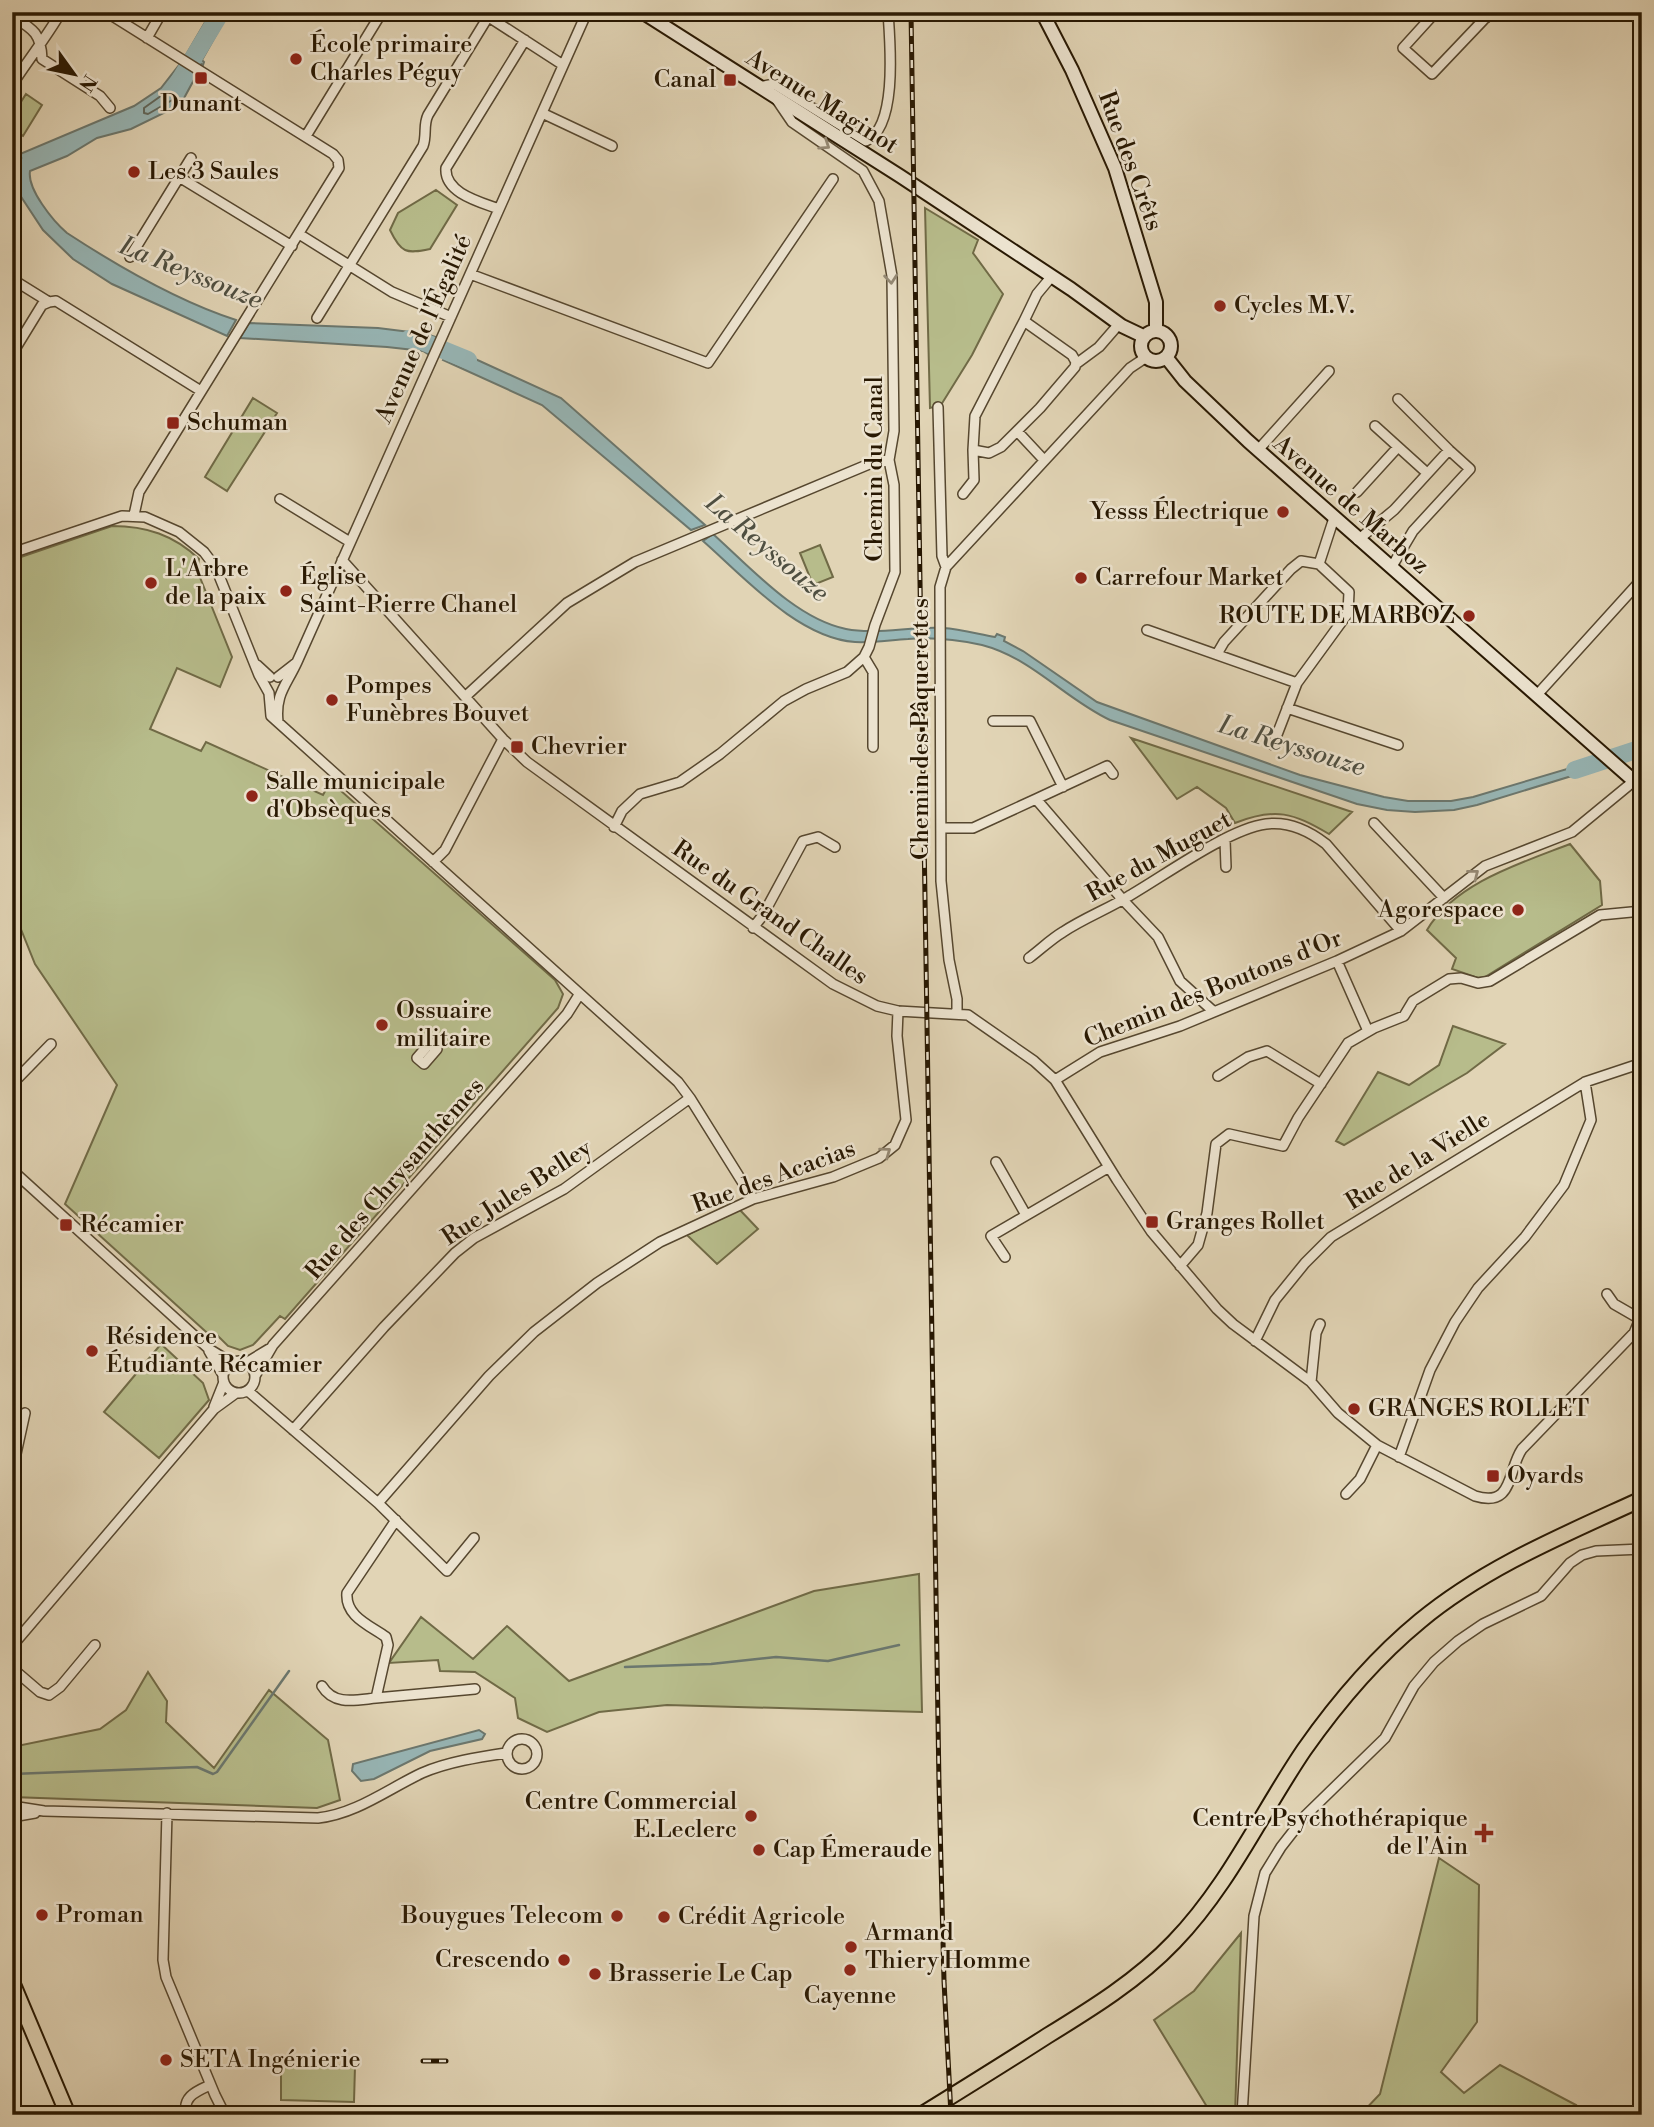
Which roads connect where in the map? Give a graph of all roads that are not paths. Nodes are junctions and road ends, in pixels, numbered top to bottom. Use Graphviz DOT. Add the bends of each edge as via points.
graph roads {
  1 [pos="61,12"];
  2 [pos="106,12"];
  3 [pos="162,12"];
  4 [pos="382,12"];
  5 [pos="587,12"];
  6 [pos="642,12"];
  7 [pos="888,12"];
  8 [pos="1042,12"];
  9 [pos="1443,12"];
  10 [pos="485,14"];
  11 [pos="1489,15"];
  12 [pos="12,16"];
  13 [pos="147,38"];
  14 [pos="525,40"];
  15 [pos="41,45"];
  16 [pos="564,65"];
  17 [pos="12,85"];
  18 [pos="758,88"];
  19 [pos="776,99"];
  20 [pos="110,108"];
  21 [pos="542,113"];
  22 [pos="306,136"];
  23 [pos="612,146"];
  24 [pos="191,158"];
  25 [pos="179,177"];
  26 [pos="832,179"];
  27 [pos="499,209"];
  28 [pos="299,234"];
  29 [pos="292,246"];
  30 [pos="130,257"];
  31 [pos="350,266"];
  32 [pos="470,274"];
  33 [pos="1052,276"];
  34 [pos="12,279"];
  35 [pos="49,302"];
  36 [pos="451,317"];
  37 [pos="317,318"];
  38 [pos="1024,321"];
  39 [pos="1119,324"];
  40 [pos="1156,330"];
  41 [pos="1143,336"];
  42 [pos="12,354"];
  43 [pos="1166,357"];
  44 [pos="1145,358"];
  45 [pos="1076,364"];
  46 [pos="1329,371"];
  47 [pos="201,391"];
  48 [pos="1398,399"];
  49 [pos="937,407"];
  50 [pos="1375,426"];
  51 [pos="1017,431"];
  52 [pos="1398,447"];
  53 [pos="973,450"];
  54 [pos="1258,450"];
  55 [pos="1449,450"];
  56 [pos="889,460"];
  57 [pos="1044,460"];
  58 [pos="1427,474"];
  59 [pos="1357,492"];
  60 [pos="963,494"];
  61 [pos="280,499"];
  62 [pos="134,514"];
  63 [pos="1334,518"];
  64 [pos="1358,540"];
  65 [pos="350,542"];
  66 [pos="12,553"];
  67 [pos="342,561"];
  68 [pos="1319,564"];
  69 [pos="946,567"];
  70 [pos="1391,568"];
  71 [pos="1642,579"];
  72 [pos="1147,630"];
  73 [pos="1217,654"];
  74 [pos="864,657"];
  75 [pos="1297,682"];
  76 [pos="274,685"];
  77 [pos="466,696"];
  78 [pos="1536,696"];
  79 [pos="1287,708"];
  80 [pos="993,721"];
  81 [pos="503,739"];
  82 [pos="1273,745"];
  83 [pos="1398,745"];
  84 [pos="873,747"];
  85 [pos="1113,774"];
  86 [pos="1638,784"];
  87 [pos="1063,787"];
  88 [pos="1036,799"];
  89 [pos="1374,824"];
  90 [pos="614,827"];
  91 [pos="941,828"];
  92 [pos="1225,840"];
  93 [pos="835,846"];
  94 [pos="433,862"];
  95 [pos="1226,867"];
  96 [pos="1444,898"];
  97 [pos="1123,900"];
  98 [pos="1642,911"];
  99 [pos="754,929"];
  100 [pos="1401,931"];
  101 [pos="1029,958"];
  102 [pos="1337,961"];
  103 [pos="579,995"];
  104 [pos="898,1010"];
  105 [pos="1213,1011"];
  106 [pos="957,1013"];
  107 [pos="1368,1031"];
  108 [pos="51,1044"];
  109 [pos="1642,1063"];
  110 [pos="1218,1076"];
  111 [pos="1055,1080"];
  112 [pos="1585,1082"];
  113 [pos="12,1084"];
  114 [pos="1321,1084"];
  115 [pos="690,1098"];
  116 [pos="996,1162"];
  117 [pos="1109,1167"];
  118 [pos="12,1170"];
  119 [pos="753,1199"];
  120 [pos="1026,1215"];
  121 [pos="1005,1257"];
  122 [pos="1180,1266"];
  123 [pos="1607,1294"];
  124 [pos="1641,1317"];
  125 [pos="1320,1324"];
  126 [pos="1638,1337"];
  127 [pos="1255,1341"];
  128 [pos="273,1345"];
  129 [pos="209,1349"];
  130 [pos="232,1363"];
  131 [pos="246,1363"];
  132 [pos="255,1376"];
  133 [pos="224,1379"];
  134 [pos="1311,1382"];
  135 [pos="248,1391"];
  136 [pos="236,1393"];
  137 [pos="214,1409"];
  138 [pos="25,1413"];
  139 [pos="293,1430"];
  140 [pos="1377,1445"];
  141 [pos="1399,1457"];
  142 [pos="12,1472"];
  143 [pos="1346,1494"];
  144 [pos="1642,1499"];
  145 [pos="378,1503"];
  146 [pos="396,1520"];
  147 [pos="474,1538"];
  148 [pos="1642,1549"];
  149 [pos="94,1645"];
  150 [pos="12,1646"];
  151 [pos="12,1668"];
  152 [pos="322,1686"];
  153 [pos="475,1689"];
  154 [pos="376,1698"];
  155 [pos="506,1753"];
  156 [pos="12,1806"];
  157 [pos="44,1811"];
  158 [pos="167,1813"];
  159 [pos="12,1817"];
  160 [pos="12,1982"];
  161 [pos="210,2085"];
  162 [pos="68,2115"];
  163 [pos="187,2115"];
  164 [pos="225,2115"];
  165 [pos="921,2115"];
  166 [pos="1242,2115"];
  1 -- 15 [label="street"];
  2 -- 13 [label="street"];
  3 -- 13 [label="street"];
  4 -- 22 [label="street"];
  5 -- 16 [label="street, Avenue de l'Égalité"];
  6 -- 18 [label="main road, Avenue Maginot"];
  7 -- 18 [label="street" via="890,94 872,138 866,141 774,84"];
  8 -- 40 [label="main road, Rue des Crêts" via="1115,168 1156,302"];
  9 -- 11 [label="street"];
  9 -- 11 [label="street" via="1433,15 1403,48 1432,74"];
  10 -- 14 [label="street"];
  10 -- 31 [label="street" via="428,115 423,145"];
  12 -- 15 [label="street" via="35,31"];
  13 -- 22 [label="street"];
  14 -- 16 [label="street"];
  14 -- 27 [label="street" via="446,168 448,183 458,191"];
  15 -- 17 [label="street"];
  15 -- 20 [label="street" via="42,60 100,96"];
  16 -- 21 [label="street, Avenue de l'Égalité"];
  18 -- 19 [label="main road, Avenue Maginot"];
  19 -- 33 [label="main road, Avenue Maginot"];
  19 -- 56 [label="street, Chemin du Canal, one-way" via="792,122 863,171 879,201 892,276 894,431"];
  21 -- 23 [label="street"];
  21 -- 27 [label="street, Avenue de l'Égalité"];
  22 -- 28 [label="street" via="333,154 339,168"];
  24 -- 25 [label="street"];
  25 -- 29 [label="street"];
  25 -- 30 [label="street"];
  26 -- 32 [label="street" via="708,363"];
  27 -- 32 [label="street, Avenue de l'Égalité"];
  28 -- 29 [label="street"];
  28 -- 31 [label="street"];
  29 -- 47 [label="street"];
  31 -- 36 [label="street" via="392,292"];
  31 -- 37 [label="street"];
  32 -- 36 [label="street, Avenue de l'Égalité"];
  33 -- 38 [label="street"];
  33 -- 39 [label="main road"];
  34 -- 35 [label="street"];
  35 -- 42 [label="street" via="42,305"];
  35 -- 47 [label="street" via="56,301"];
  36 -- 65 [label="street, Avenue de l'Égalité"];
  38 -- 45 [label="street" via="1069,352"];
  38 -- 53 [label="street" via="975,416"];
  39 -- 41 [label="main road"];
  39 -- 45 [label="street"];
  40 -- 41 [label="main road"];
  40 -- 43 [label="main road" via="1170,340"];
  41 -- 44 [label="main road" via="1140,347"];
  43 -- 44 [label="main road" via="1156,362"];
  43 -- 54 [label="main road, Avenue de Marboz" via="1193,390"];
  44 -- 57 [label="street, Chemin des Pâquerettes" via="1130,368"];
  45 -- 51 [label="street"];
  46 -- 54 [label="street"];
  47 -- 62 [label="street" via="139,492"];
  48 -- 55 [label="street"];
  49 -- 69 [label="street"];
  50 -- 52 [label="street"];
  51 -- 53 [label="street" via="995,452"];
  51 -- 57 [label="street"];
  52 -- 58 [label="street"];
  52 -- 59 [label="street"];
  53 -- 60 [label="street" via="974,480"];
  54 -- 63 [label="main road, Avenue de Marboz"];
  55 -- 58 [label="street"];
  55 -- 70 [label="street" via="1470,469 1413,531"];
  56 -- 74 [label="street, Chemin du Canal" via="894,485 895,572"];
  56 -- 77 [label="street" via="635,562 567,603"];
  57 -- 69 [label="street, Chemin des Pâquerettes"];
  58 -- 64 [label="street"];
  61 -- 65 [label="street"];
  62 -- 66 [label="street"];
  62 -- 76 [label="street" via="179,532 204,552 225,588 259,675"];
  63 -- 64 [label="main road, Avenue de Marboz"];
  63 -- 68 [label="street"];
  64 -- 70 [label="main road, Avenue de Marboz"];
  65 -- 67 [label="street, Avenue de l'Égalité"];
  67 -- 76 [label="street, Avenue de l'Égalité" via="297,662"];
  67 -- 77 [label="street, Rue du Grand Challes"];
  68 -- 73 [label="street" via="1301,561 1291,569"];
  68 -- 75 [label="street" via="1349,592 1348,614"];
  69 -- 91 [label="street, Chemin des Pâquerettes" via="940,587"];
  70 -- 78 [label="main road, Avenue de Marboz"];
  71 -- 78 [label="street"];
  72 -- 73 [label="street"];
  73 -- 75 [label="street"];
  74 -- 84 [label="street" via="873,672"];
  74 -- 90 [label="street, Chemin du Canal" via="847,672 783,701 680,782 640,794 622,811"];
  75 -- 79 [label="street"];
  76 -- 94 [label="street" via="269,712"];
  77 -- 81 [label="street, Rue du Grand Challes"];
  78 -- 86 [label="main road, Avenue de Marboz"];
  79 -- 82 [label="street"];
  79 -- 83 [label="street"];
  80 -- 87 [label="street" via="1030,721"];
  81 -- 90 [label="street, Rue du Grand Challes"];
  81 -- 94 [label="street" via="444,850"];
  85 -- 87 [label="street" via="1107,766"];
  96 -- 86 [label="street, Chemin des Boutons d'Or, one-way" via="1485,866 1572,832"];
  87 -- 88 [label="street"];
  88 -- 91 [label="street" via="973,828"];
  88 -- 97 [label="street"];
  89 -- 96 [label="street"];
  90 -- 99 [label="street, Rue du Grand Challes"];
  91 -- 106 [label="street, Chemin des Pâquerettes" via="941,881"];
  92 -- 95 [label="street"];
  92 -- 97 [label="street, Rue du Muguet"];
  92 -- 100 [label="street, Rue du Muguet" via="1267,824 1306,831 1326,844"];
  93 -- 99 [label="street" via="818,837 803,841"];
  94 -- 103 [label="street"];
  96 -- 100 [label="street, Chemin des Boutons d'Or"];
  97 -- 101 [label="street, Rue du Muguet" via="1062,932"];
  97 -- 105 [label="street" via="1158,937 1180,981"];
  98 -- 107 [label="street" via="1600,915 1490,981 1449,979 1413,1001 1404,1016"];
  99 -- 104 [label="street, Rue du Grand Challes" via="833,984 877,1006"];
  100 -- 102 [label="street, Chemin des Boutons d'Or"];
  102 -- 105 [label="street, Chemin des Boutons d'Or"];
  102 -- 107 [label="street"];
  103 -- 115 [label="street" via="678,1082"];
  103 -- 128 [label="street, Rue des Chrysanthèmes"];
  104 -- 106 [label="street, Rue du Grand Challes"];
  119 -- 104 [label="street, Rue des Acacias, one-way" via="833,1177 895,1145 906,1120"];
  105 -- 111 [label="street, Chemin des Boutons d'Or" via="1100,1052"];
  106 -- 111 [label="street, Rue du Grand Challes" via="980,1022"];
  107 -- 114 [label="street" via="1348,1043"];
  108 -- 113 [label="street"];
  109 -- 112 [label="street, Rue de la Vielle"];
  110 -- 114 [label="street" via="1267,1051"];
  111 -- 117 [label="street, Rue du Grand Challes"];
  112 -- 127 [label="street, Rue de la Vielle" via="1331,1237 1275,1300"];
  112 -- 141 [label="street" via="1591,1120 1564,1185 1455,1322 1430,1370"];
  114 -- 122 [label="street" via="1283,1146 1229,1134 1216,1144 1198,1245"];
  115 -- 119 [label="street"];
  115 -- 139 [label="street, Rue Jules Belley" via="564,1189 455,1253"];
  116 -- 120 [label="street"];
  117 -- 120 [label="street"];
  117 -- 122 [label="street, Rue du Grand Challes"];
  118 -- 129 [label="street"];
  119 -- 145 [label="street, Rue des Acacias" via="660,1242 534,1332 489,1376"];
  120 -- 121 [label="street" via="991,1236"];
  122 -- 127 [label="street, Rue du Grand Challes" via="1217,1309"];
  123 -- 124 [label="street" via="1614,1304"];
  124 -- 126 [label="street"];
  125 -- 134 [label="street"];
  126 -- 141 [label="street, Rue du Grand Challes" via="1522,1449 1507,1489 1499,1496 1483,1498"];
  127 -- 134 [label="street, Rue du Grand Challes"];
  128 -- 131 [label="street, Rue des Chrysanthèmes"];
  128 -- 132 [label="street, Rue des Chrysanthèmes"];
  129 -- 130 [label="street"];
  129 -- 133 [label="street"];
  130 -- 131 [label="street"];
  130 -- 133 [label="street"];
  131 -- 132 [label="street"];
  132 -- 135 [label="street"];
  133 -- 136 [label="street"];
  133 -- 137 [label="street"];
  134 -- 140 [label="street, Rue du Grand Challes" via="1338,1413"];
  135 -- 136 [label="street"];
  135 -- 139 [label="street"];
  136 -- 137 [label="street"];
  137 -- 150 [label="street"];
  138 -- 142 [label="street"];
  139 -- 145 [label="street"];
  140 -- 141 [label="street, Rue du Grand Challes"];
  140 -- 143 [label="street" via="1360,1479"];
  144 -- 165 [label="main road" via="1516,1558 1421,1620 1338,1704 1226,1878 1174,1943 1113,1993"];
  145 -- 146 [label="street"];
  146 -- 147 [label="street" via="447,1571"];
  146 -- 154 [label="street" via="347,1593 349,1611 386,1637"];
  148 -- 166 [label="street" via="1596,1550 1582,1555 1541,1596 1483,1624 1447,1651 1414,1686 1385,1738 1306,1815 1281,1847 1265,1872 1254,1916"];
  149 -- 151 [label="street" via="49,1695"];
  152 -- 154 [label="street" via="342,1702"];
  153 -- 154 [label="street"];
  155 -- 158 [label="street" via="424,1772 333,1816"];
  156 -- 157 [label="street"];
  157 -- 158 [label="street"];
  157 -- 159 [label="street"];
  158 -- 161 [label="street" via="163,1960"];
  160 -- 162 [label="main road"];
  161 -- 163 [label="street" via="187,2099"];
  161 -- 164 [label="street"];
}
